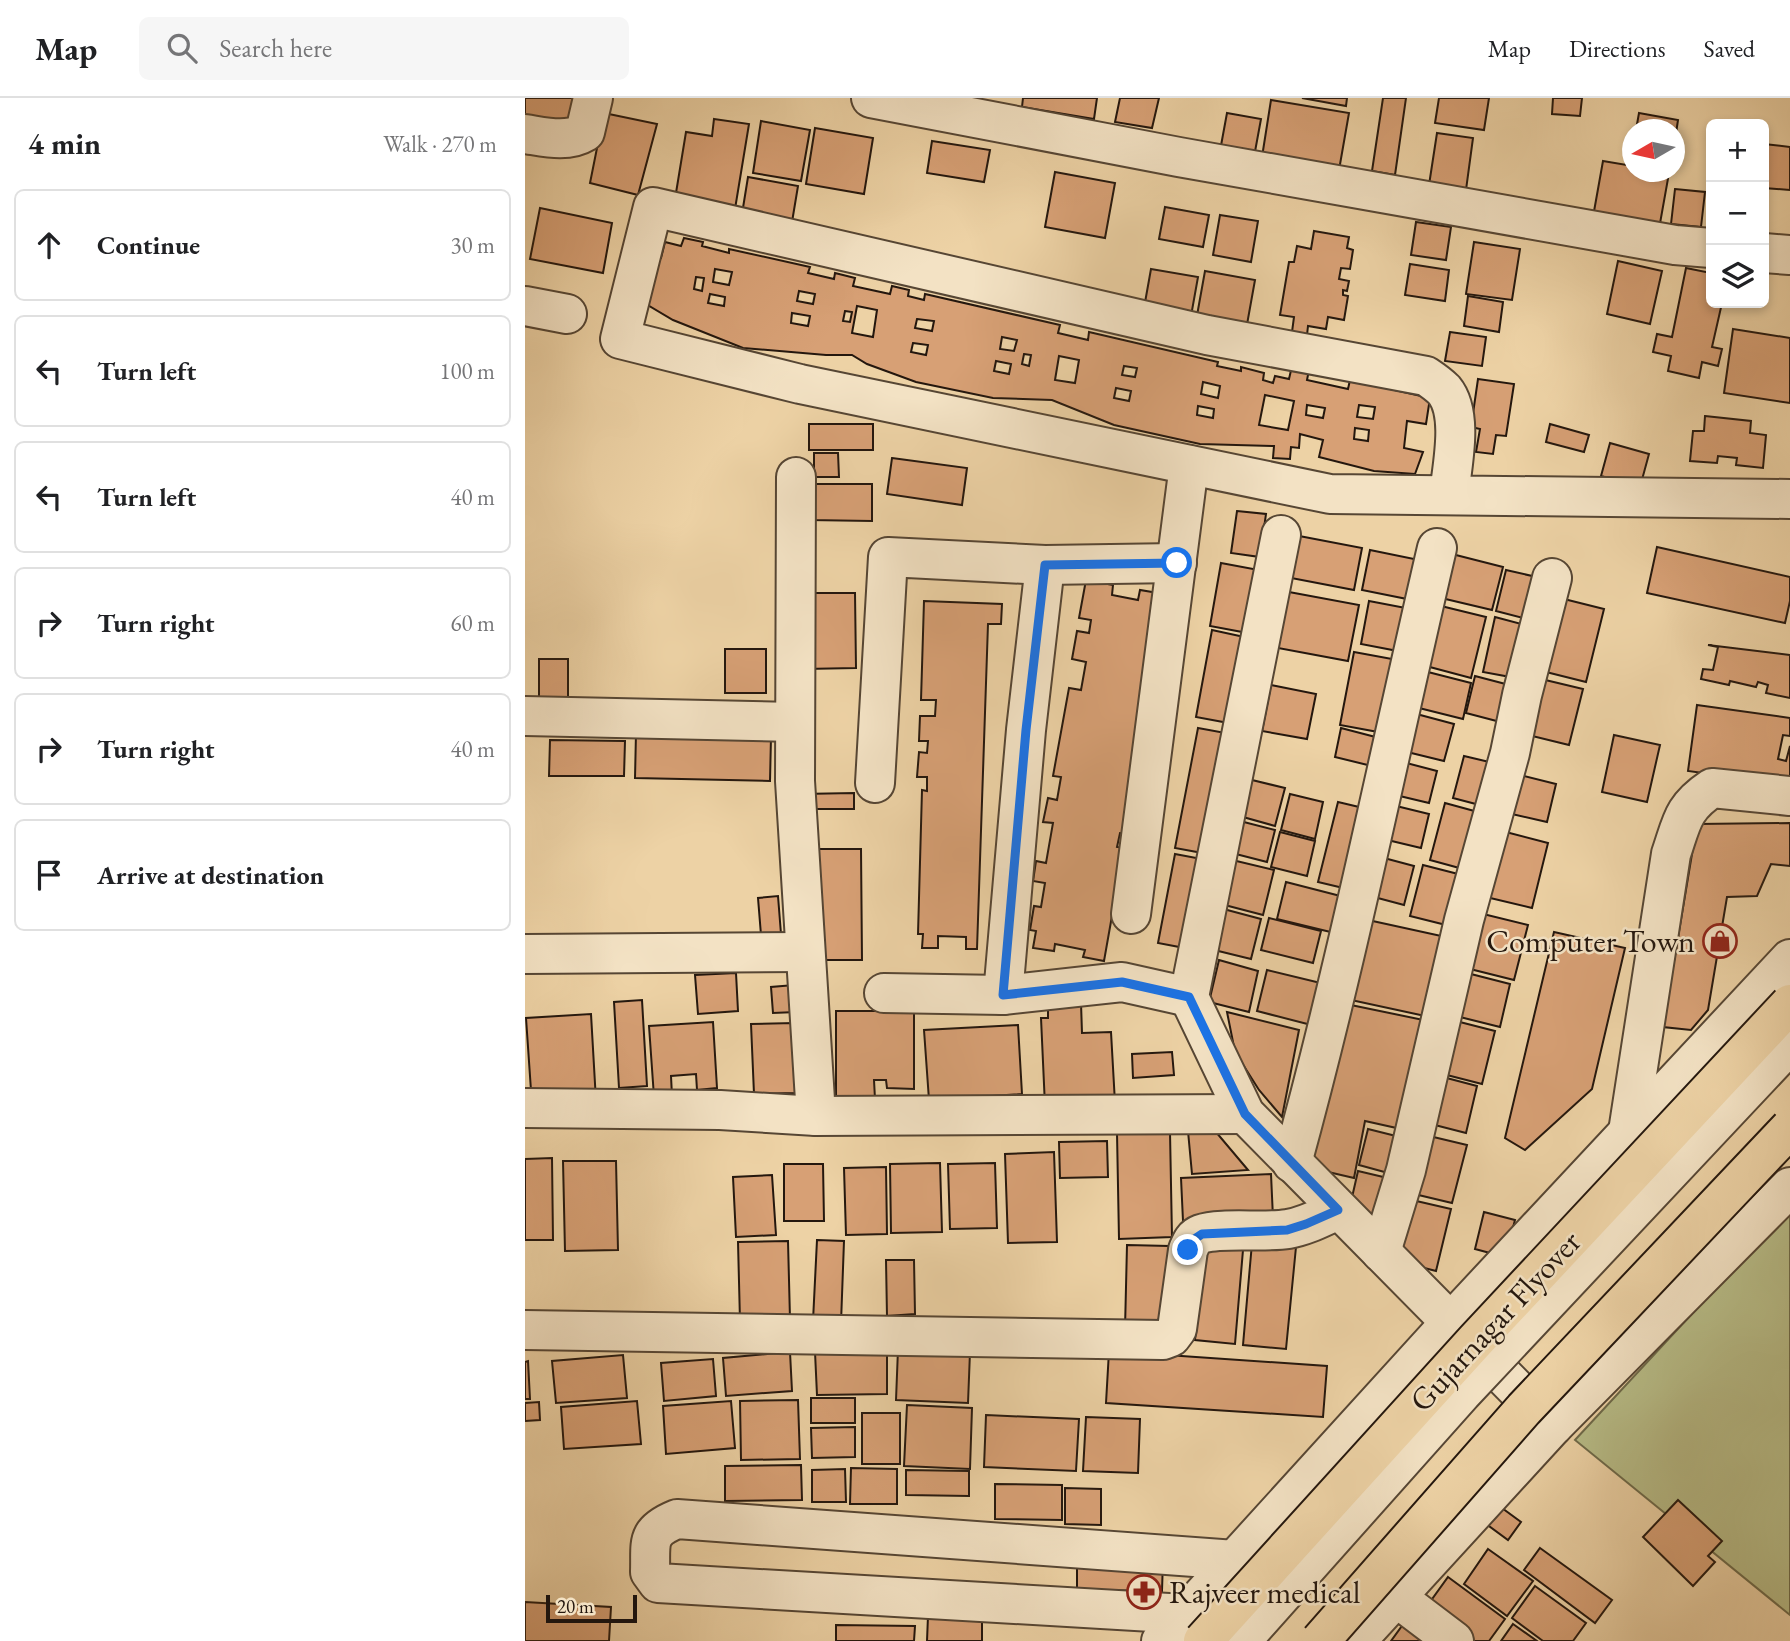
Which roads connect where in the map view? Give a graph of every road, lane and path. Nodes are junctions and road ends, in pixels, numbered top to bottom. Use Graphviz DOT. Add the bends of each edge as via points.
graph roads {
  1 [pos="593,98"];
  2 [pos="871,98"];
  3 [pos="525,134"];
  4 [pos="1706,248"];
  5 [pos="1769,253"];
  6 [pos="1790,255"];
  7 [pos="525,306"];
  8 [pos="567,314"];
  9 [pos="1189,465"];
  10 [pos="796,477"];
  11 [pos="1449,495"];
  12 [pos="1790,499"];
  13 [pos="1281,535"];
  14 [pos="1437,548"];
  15 [pos="1177,563"];
  16 [pos="1045,565"];
  17 [pos="1552,578"];
  18 [pos="525,716"];
  19 [pos="794,722"];
  20 [pos="875,783"];
  21 [pos="1790,796"];
  22 [pos="1131,915"];
  23 [pos="805,952"];
  24 [pos="525,954"];
  25 [pos="1790,959"];
  26 [pos="884,993"];
  27 [pos="1003,995"];
  28 [pos="1189,997"];
  29 [pos="1790,1004"];
  30 [pos="1790,1044"];
  31 [pos="525,1108"];
  32 [pos="1245,1114"];
  33 [pos="816,1116"];
  34 [pos="1790,1128"];
  35 [pos="1628,1132"];
  36 [pos="1292,1163"];
  37 [pos="1790,1187"];
  38 [pos="1338,1210"];
  39 [pos="1381,1252"];
  40 [pos="1450,1323"];
  41 [pos="525,1330"];
  42 [pos="1553,1426"];
  43 [pos="1235,1560"];
  44 [pos="1396,1597"];
  45 [pos="1183,1632"];
  46 [pos="1241,1641"];
  47 [pos="1320,1641"];
  48 [pos="1356,1641"];
  49 [pos="1454,1641"];
  1 -- 3 [label="street" via="585,132 576,138"];
  2 -- 4 [label="street" via="1193,160"];
  5 -- 6 [label="street"];
  7 -- 8 [label="street"];
  9 -- 11 [label="street" via="1330,494"];
  9 -- 11 [label="street" via="800,384 620,339 653,207 1207,335 1426,376 1445,392 1454,411"];
  9 -- 15 [label="street"];
  10 -- 19 [label="street"];
  11 -- 12 [label="street"];
  13 -- 28 [label="street"];
  14 -- 36 [label="street" via="1361,892"];
  15 -- 16 [label="street"];
  15 -- 22 [label="street"];
  16 -- 20 [label="street" via="888,557"];
  16 -- 27 [label="street"];
  17 -- 39 [label="street" via="1464,920 1406,1170"];
  18 -- 19 [label="street"];
  19 -- 23 [label="street"];
  21 -- 35 [label="street" via="1712,788 1694,800 1684,817 1671,855"];
  23 -- 24 [label="street"];
  23 -- 33 [label="street"];
  25 -- 35 [label="street"];
  26 -- 27 [label="street"];
  27 -- 28 [label="street" via="1122,982"];
  28 -- 32 [label="street"];
  29 -- 45 [label="main road, Gujarnagar Flyover, bridge" via="1476,1340"];
  30 -- 46 [label="street, bridge" via="1462,1393"];
  31 -- 33 [label="street"];
  32 -- 33 [label="street"];
  32 -- 36 [label="street"];
  34 -- 47 [label="main road, bridge" via="1524,1409"];
  35 -- 40 [label="street"];
  36 -- 38 [label="street"];
  37 -- 42 [label="street"];
  38 -- 39 [label="street"];
  38 -- 41 [label="street" via="1287,1230 1215,1232 1193,1240 1177,1329 1163,1340"];
  39 -- 40 [label="street"];
  40 -- 42 [label="street"];
  40 -- 43 [label="street"];
  42 -- 44 [label="street"];
  43 -- 45 [label="street"];
  43 -- 45 [label="street" via="677,1518 660,1525 652,1538 650,1572 659,1583"];
  44 -- 48 [label="street"];
  44 -- 49 [label="street"];
}
